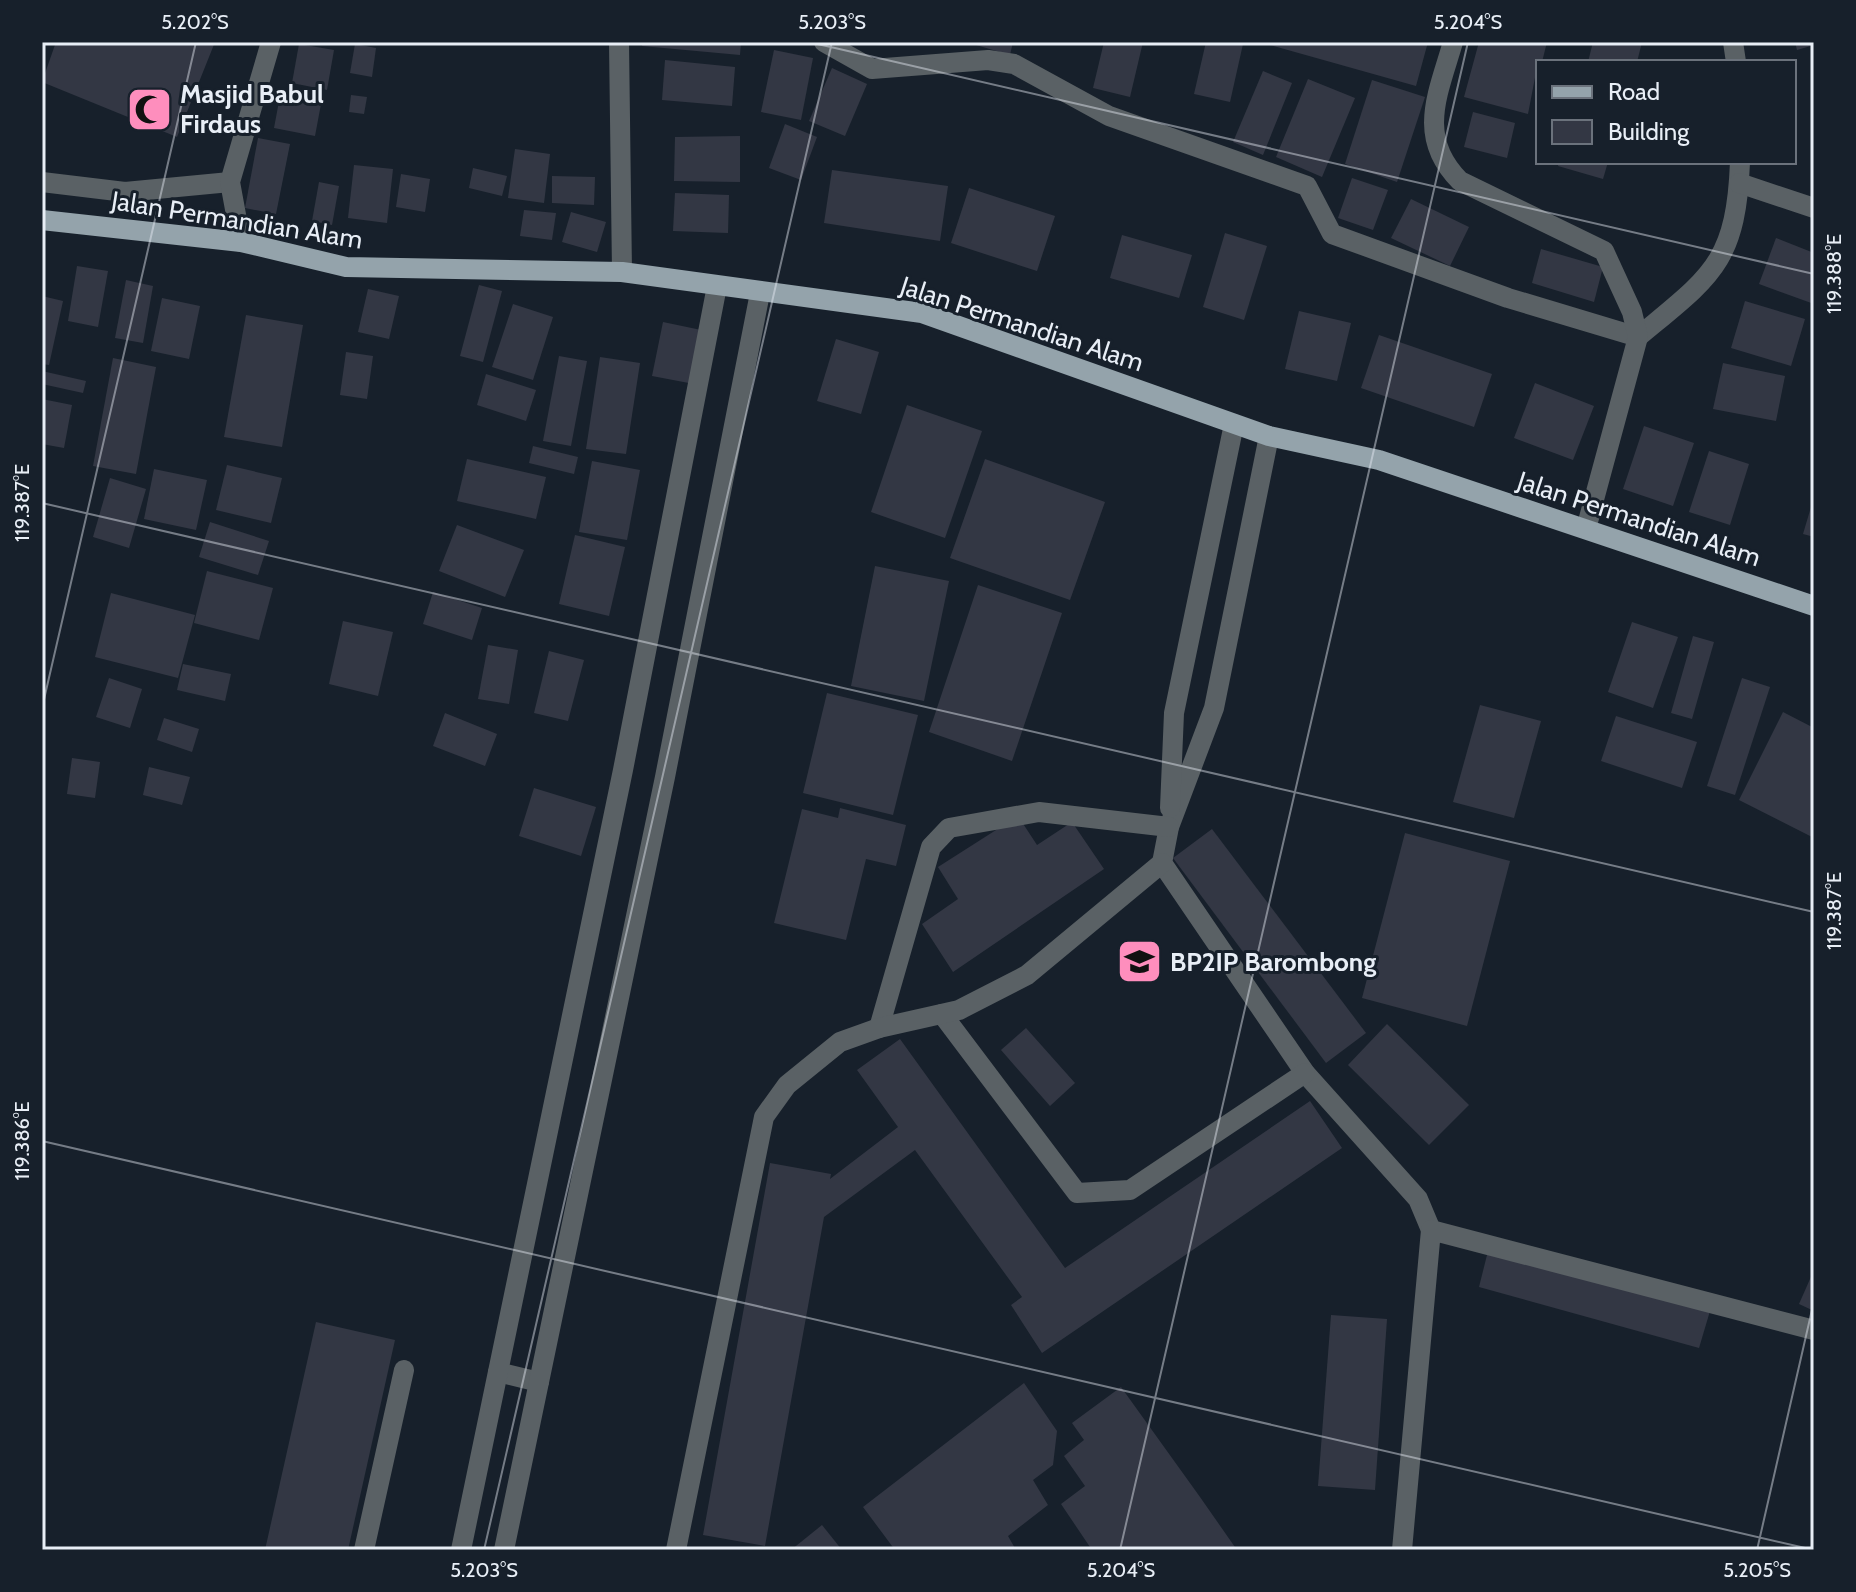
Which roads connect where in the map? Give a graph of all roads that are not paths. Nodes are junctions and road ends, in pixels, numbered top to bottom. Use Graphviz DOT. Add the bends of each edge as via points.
graph roads {
  1 [pos="271,42"];
  2 [pos="619,42"];
  3 [pos="824,42"];
  4 [pos="1453,42"];
  5 [pos="1739,172"];
  6 [pos="42,182"];
  7 [pos="230,182"];
  8 [pos="1814,208"];
  9 [pos="42,220"];
  10 [pos="241,242"];
  11 [pos="622,272"];
  12 [pos="717,286"];
  13 [pos="760,293"];
  14 [pos="1638,337"];
  15 [pos="1234,424"];
  16 [pos="1269,436"];
  17 [pos="1586,529"];
  18 [pos="1814,606"];
  19 [pos="1169,827"];
  20 [pos="1162,863"];
  21 [pos="942,1014"];
  22 [pos="879,1028"];
  23 [pos="1305,1073"];
  24 [pos="1431,1230"];
  25 [pos="1814,1330"];
  26 [pos="404,1370"];
  27 [pos="498,1372"];
  28 [pos="539,1382"];
  29 [pos="364,1550"];
  30 [pos="461,1550"];
  31 [pos="504,1550"];
  32 [pos="676,1550"];
  33 [pos="1402,1550"];
  1 -- 7 [label="street"];
  2 -- 11 [label="street"];
  3 -- 14 [label="street" via="872,69 988,60 1014,64 1109,116 1307,186 1332,234 1508,298"];
  4 -- 14 [label="street" via="1433,109 1436,147 1444,166 1460,181 1604,251"];
  5 -- 8 [label="street"];
  5 -- 14 [label="street" via="1732,232 1722,257 1706,280"];
  6 -- 7 [label="street" via="125,192"];
  7 -- 10 [label="street"];
  9 -- 10 [label="main road, Jalan Permandian Alam"];
  10 -- 11 [label="main road, Jalan Permandian Alam" via="346,267"];
  11 -- 12 [label="main road, Jalan Permandian Alam"];
  12 -- 13 [label="main road, Jalan Permandian Alam"];
  12 -- 27 [label="street" via="630,738"];
  13 -- 15 [label="main road, Jalan Permandian Alam" via="922,313"];
  13 -- 28 [label="street"];
  14 -- 17 [label="street"];
  15 -- 16 [label="main road, Jalan Permandian Alam"];
  15 -- 19 [label="street" via="1174,713"];
  16 -- 17 [label="main road, Jalan Permandian Alam" via="1379,460"];
  16 -- 19 [label="street" via="1214,708"];
  17 -- 18 [label="main road, Jalan Permandian Alam"];
  19 -- 20 [label="street"];
  19 -- 22 [label="street" via="1039,812 949,828 931,847"];
  20 -- 21 [label="street" via="1027,975"];
  20 -- 23 [label="street"];
  21 -- 22 [label="street"];
  21 -- 23 [label="street" via="1077,1193 1130,1190"];
  22 -- 32 [label="street" via="840,1042 787,1085 764,1117"];
  23 -- 24 [label="street" via="1418,1199"];
  24 -- 25 [label="street"];
  24 -- 33 [label="street"];
  26 -- 29 [label="street"];
  27 -- 28 [label="street"];
  27 -- 30 [label="street"];
  28 -- 31 [label="street"];
}
